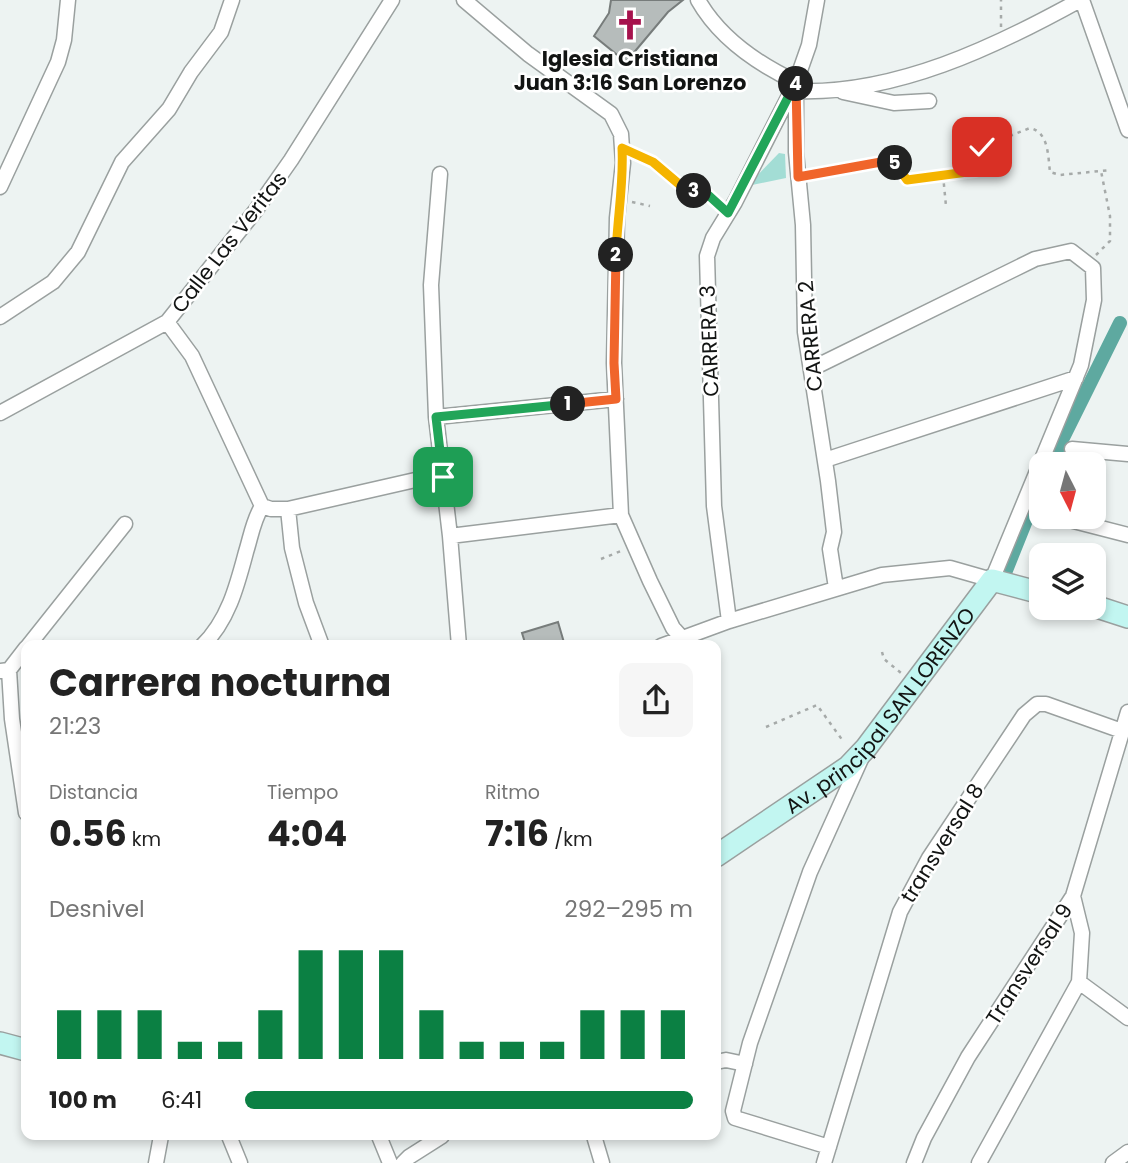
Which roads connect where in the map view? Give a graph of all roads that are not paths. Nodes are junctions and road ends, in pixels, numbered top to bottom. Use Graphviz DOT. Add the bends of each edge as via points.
graph roads {
  1 [pos="68,0"];
  2 [pos="233,0"];
  3 [pos="392,0"];
  4 [pos="464,0"];
  5 [pos="698,0"];
  6 [pos="817,0"];
  7 [pos="1082,2"];
  8 [pos="796,86"];
  9 [pos="838,90"];
  10 [pos="929,102"];
  11 [pos="1128,130"];
  12 [pos="440,174"];
  13 [pos="0,187"];
  14 [pos="0,317"];
  15 [pos="167,322"];
  16 [pos="811,369"];
  17 [pos="1076,378"];
  18 [pos="616,399"];
  19 [pos="0,413"];
  20 [pos="436,417"];
  21 [pos="1072,449"];
  22 [pos="1128,454"];
  23 [pos="825,460"];
  24 [pos="446,473"];
  25 [pos="262,506"];
  26 [pos="288,509"];
  27 [pos="621,515"];
  28 [pos="125,524"];
  29 [pos="1105,529"];
  30 [pos="1128,535"];
  31 [pos="450,536"];
  32 [pos="992,580"];
  33 [pos="836,588"];
  34 [pos="1029,590"];
  35 [pos="1106,610"];
  36 [pos="1128,617"];
  37 [pos="729,621"];
  38 [pos="33,640"];
  39 [pos="207,640"];
  40 [pos="320,640"];
  41 [pos="459,640"];
  42 [pos="682,640"];
  43 [pos="687,640"];
  44 [pos="21,653"];
  45 [pos="4,670"];
  46 [pos="1128,712"];
  47 [pos="1122,731"];
  48 [pos="866,748"];
  49 [pos="21,779"];
  50 [pos="721,848"];
  51 [pos="1073,896"];
  52 [pos="1079,982"];
  53 [pos="1128,1017"];
  54 [pos="0,1043"];
  55 [pos="21,1049"];
  56 [pos="721,1061"];
  57 [pos="744,1064"];
  58 [pos="160,1140"];
  59 [pos="231,1140"];
  60 [pos="381,1140"];
  61 [pos="436,1140"];
  62 [pos="595,1140"];
  63 [pos="830,1147"];
  64 [pos="1128,1152"];
  65 [pos="156,1163"];
  66 [pos="240,1163"];
  67 [pos="390,1163"];
  68 [pos="403,1163"];
  69 [pos="602,1163"];
  70 [pos="824,1163"];
  71 [pos="914,1163"];
  72 [pos="979,1163"];
  73 [pos="1113,1163"];
  1 -- 13 [label="street" via="58,62"];
  2 -- 14 [label="street" via="221,32 169,109 122,162 78,252 53,282"];
  3 -- 15 [label="street, Calle Las Veritas" via="291,160"];
  4 -- 18 [label="street" via="611,114 621,134"];
  5 -- 8 [label="street" via="712,21 740,47"];
  6 -- 8 [label="street, CARRERA 2"];
  7 -- 9 [label="street" via="1019,34 910,76"];
  7 -- 11 [label="street"];
  8 -- 9 [label="street"];
  8 -- 16 [label="street, CARRERA 2" via="805,332"];
  8 -- 37 [label="street, CARRERA 3" via="707,256 715,506"];
  9 -- 10 [label="street" via="894,103"];
  12 -- 20 [label="street" via="431,285"];
  15 -- 19 [label="street, Calle Las Veritas"];
  15 -- 25 [label="street" via="192,356"];
  16 -- 17 [label="street" via="1035,259 1071,251 1093,268 1094,300"];
  16 -- 23 [label="street, CARRERA 2"];
  17 -- 23 [label="street"];
  17 -- 32 [label="street"];
  18 -- 20 [label="street"];
  18 -- 27 [label="street"];
  20 -- 31 [label="street"];
  21 -- 22 [label="street"];
  23 -- 33 [label="street, CARRERA 2"];
  24 -- 26 [label="street"];
  25 -- 26 [label="street"];
  25 -- 39 [label="street" via="224,620"];
  26 -- 40 [label="street" via="292,548"];
  27 -- 31 [label="street"];
  27 -- 42 [label="street"];
  28 -- 38 [label="street"];
  29 -- 30 [label="street"];
  31 -- 41 [label="street"];
  32 -- 33 [label="street" via="950,568 882,575"];
  32 -- 34 [label="main road"];
  32 -- 48 [label="main road, Av. principal SAN LORENZO"];
  33 -- 37 [label="street"];
  35 -- 36 [label="main road"];
  37 -- 43 [label="street"];
  44 -- 45 [label="street"];
  45 -- 49 [label="street"];
  46 -- 47 [label="street, Transversal 9"];
  47 -- 51 [label="street, Transversal 9"];
  47 -- 63 [label="street, transversal 8" via="1046,704 1037,704 1024,715 929,858 900,912"];
  48 -- 50 [label="main road, Av. principal SAN LORENZO" via="848,767"];
  48 -- 57 [label="street" via="810,872"];
  51 -- 52 [label="street" via="1082,933"];
  51 -- 71 [label="street, Transversal 9" via="968,1057"];
  52 -- 53 [label="street"];
  52 -- 72 [label="street"];
  54 -- 55 [label="main road"];
  56 -- 57 [label="street"];
  57 -- 63 [label="street" via="735,1118"];
  58 -- 65 [label="street"];
  59 -- 66 [label="street"];
  60 -- 67 [label="street"];
  61 -- 68 [label="street"];
  62 -- 69 [label="street"];
  63 -- 70 [label="street, transversal 8"];
  64 -- 73 [label="street"];
}
